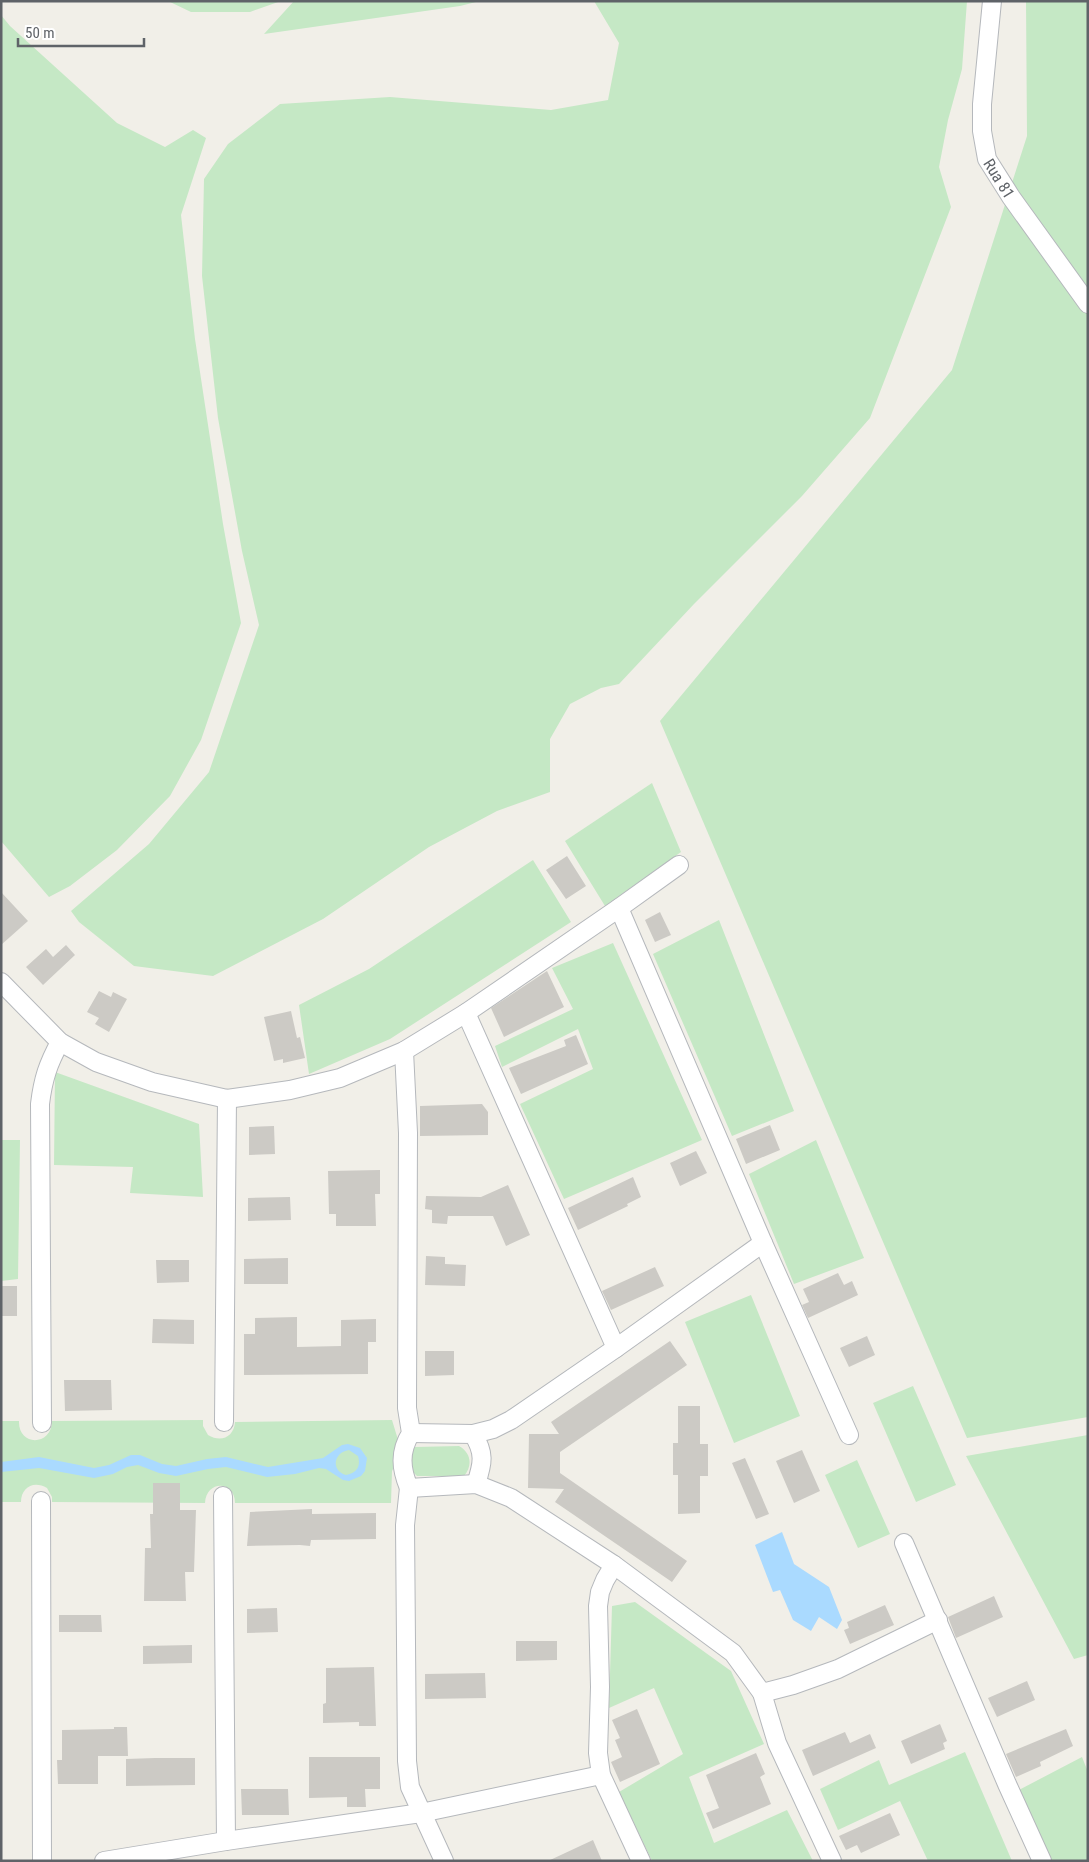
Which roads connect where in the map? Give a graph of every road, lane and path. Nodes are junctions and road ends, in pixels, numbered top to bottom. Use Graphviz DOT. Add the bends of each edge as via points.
graph roads {
  1 [pos="992,1"];
  2 [pos="1088,304"];
  3 [pos="679,865"];
  4 [pos="619,908"];
  5 [pos="1,982"];
  6 [pos="466,1013"];
  7 [pos="60,1042"];
  8 [pos="404,1051"];
  9 [pos="227,1098"];
  10 [pos="763,1243"];
  11 [pos="616,1348"];
  12 [pos="224,1422"];
  13 [pos="42,1423"];
  14 [pos="410,1434"];
  15 [pos="473,1434"];
  16 [pos="849,1435"];
  17 [pos="476,1484"];
  18 [pos="409,1488"];
  19 [pos="223,1496"];
  20 [pos="41,1501"];
  21 [pos="904,1543"];
  22 [pos="614,1565"];
  23 [pos="938,1620"];
  24 [pos="762,1693"];
  25 [pos="601,1775"];
  26 [pos="421,1813"];
  27 [pos="226,1841"];
  28 [pos="42,1861"];
  29 [pos="104,1861"];
  30 [pos="444,1861"];
  31 [pos="641,1861"];
  32 [pos="832,1861"];
  33 [pos="1042,1861"];
  1 -- 2 [label="street, Rua 81" via="982,104 987,159"];
  3 -- 4 [label="street"];
  4 -- 6 [label="street"];
  4 -- 10 [label="street"];
  5 -- 7 [label="street"];
  6 -- 8 [label="street"];
  6 -- 11 [label="street"];
  7 -- 9 [label="street" via="96,1062 152,1082"];
  7 -- 13 [label="street" via="48,1064 40,1104"];
  8 -- 9 [label="street" via="340,1078 290,1090"];
  8 -- 14 [label="street" via="408,1133 406,1408"];
  9 -- 12 [label="street"];
  10 -- 11 [label="street"];
  10 -- 16 [label="street"];
  11 -- 15 [label="street" via="511,1420"];
  14 -- 15 [label="street"];
  14 -- 18 [label="street" via="402,1453"];
  15 -- 17 [label="street" via="482,1455"];
  17 -- 18 [label="street"];
  17 -- 22 [label="street" via="511,1498"];
  18 -- 26 [label="street" via="405,1525 407,1761 410,1787"];
  19 -- 27 [label="street"];
  20 -- 28 [label="street"];
  21 -- 23 [label="street"];
  22 -- 24 [label="street" via="733,1653"];
  22 -- 25 [label="street" via="600,1592 598,1606 598,1753"];
  23 -- 24 [label="street" via="838,1669"];
  23 -- 33 [label="street"];
  24 -- 32 [label="street" via="778,1743"];
  25 -- 26 [label="street"];
  25 -- 31 [label="street"];
  26 -- 27 [label="street"];
  26 -- 30 [label="street"];
  27 -- 29 [label="street"];
}
